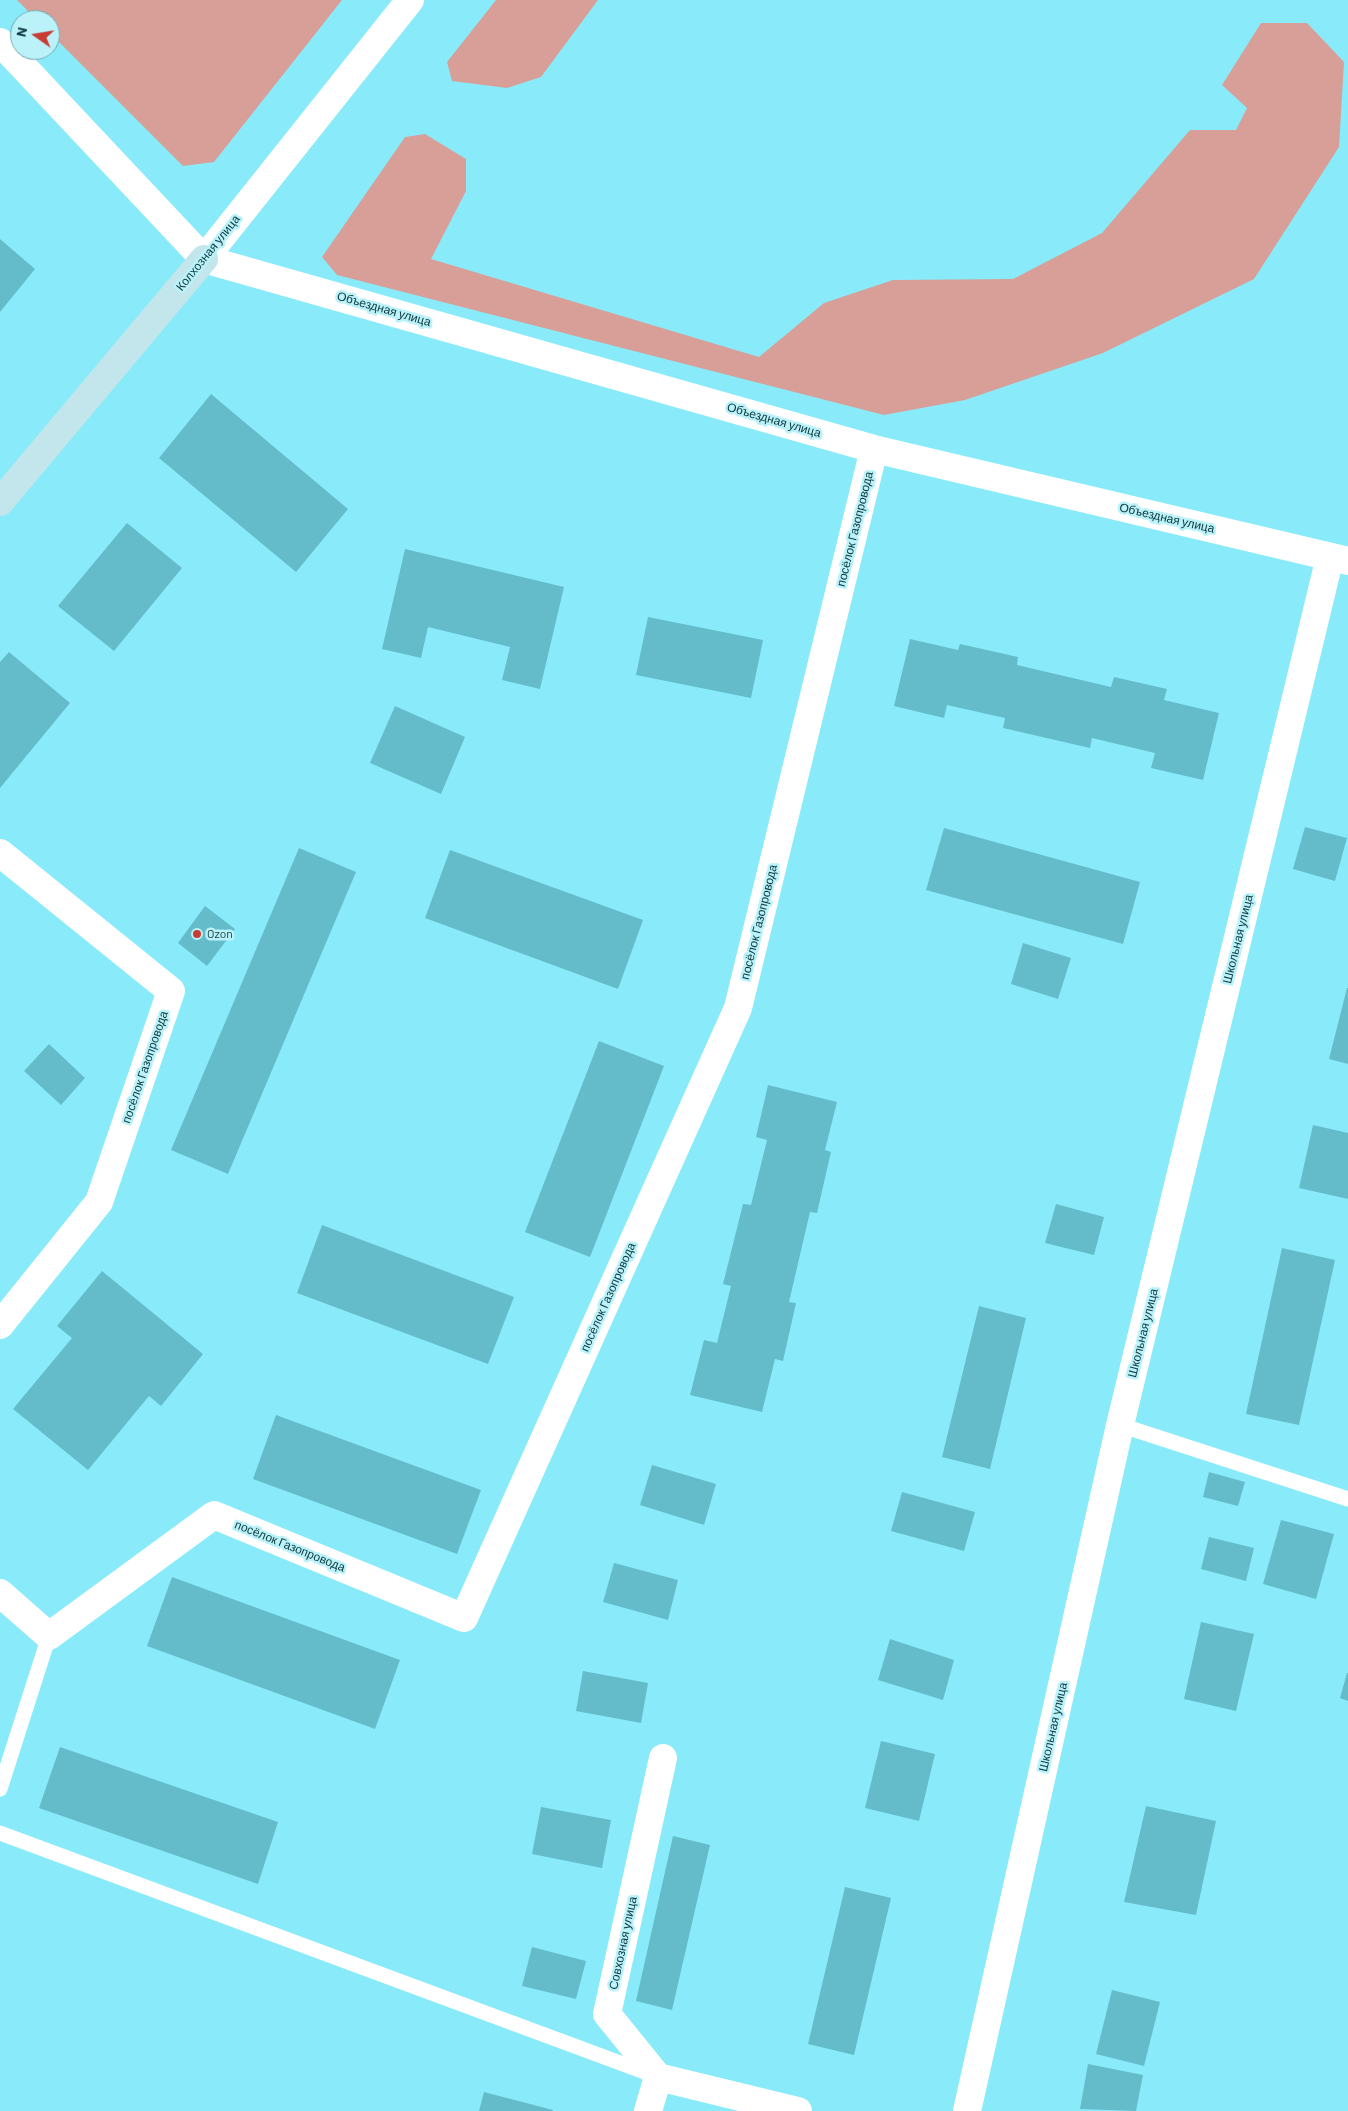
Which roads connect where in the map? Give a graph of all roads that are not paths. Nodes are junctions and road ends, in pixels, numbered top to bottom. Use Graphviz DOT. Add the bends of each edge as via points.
graph roads {
  1 [pos="410,0"];
  2 [pos="0,42"];
  3 [pos="204,258"];
  4 [pos="874,448"];
  5 [pos="0,502"];
  6 [pos="1339,559"];
  7 [pos="0,853"];
  8 [pos="0,1325"];
  9 [pos="1120,1425"];
  10 [pos="1348,1499"];
  11 [pos="0,1593"];
  12 [pos="49,1636"];
  13 [pos="663,1758"];
  14 [pos="0,1789"];
  15 [pos="0,1833"];
  16 [pos="658,2077"];
  17 [pos="648,2111"];
  18 [pos="798,2111"];
  19 [pos="966,2111"];
  1 -- 3 [label="street, Колхозная улица"];
  2 -- 3 [label="street"];
  3 -- 4 [label="street, Объездная улица"];
  3 -- 5 [label="main road, Колхозная улица"];
  4 -- 6 [label="street, Объездная улица"];
  4 -- 12 [label="street, посёлок Газопровода" via="738,1008 464,1618 214,1515"];
  6 -- 9 [label="street, Школьная улица"];
  7 -- 8 [label="street, посёлок Газопровода" via="171,991 99,1202"];
  9 -- 10 [label="lane"];
  9 -- 19 [label="street, Школьная улица"];
  11 -- 12 [label="street"];
  12 -- 14 [label="lane"];
  13 -- 16 [label="street, Совхозная улица" via="607,2014"];
  15 -- 16 [label="lane"];
  16 -- 17 [label="street"];
  16 -- 18 [label="street"];
}
